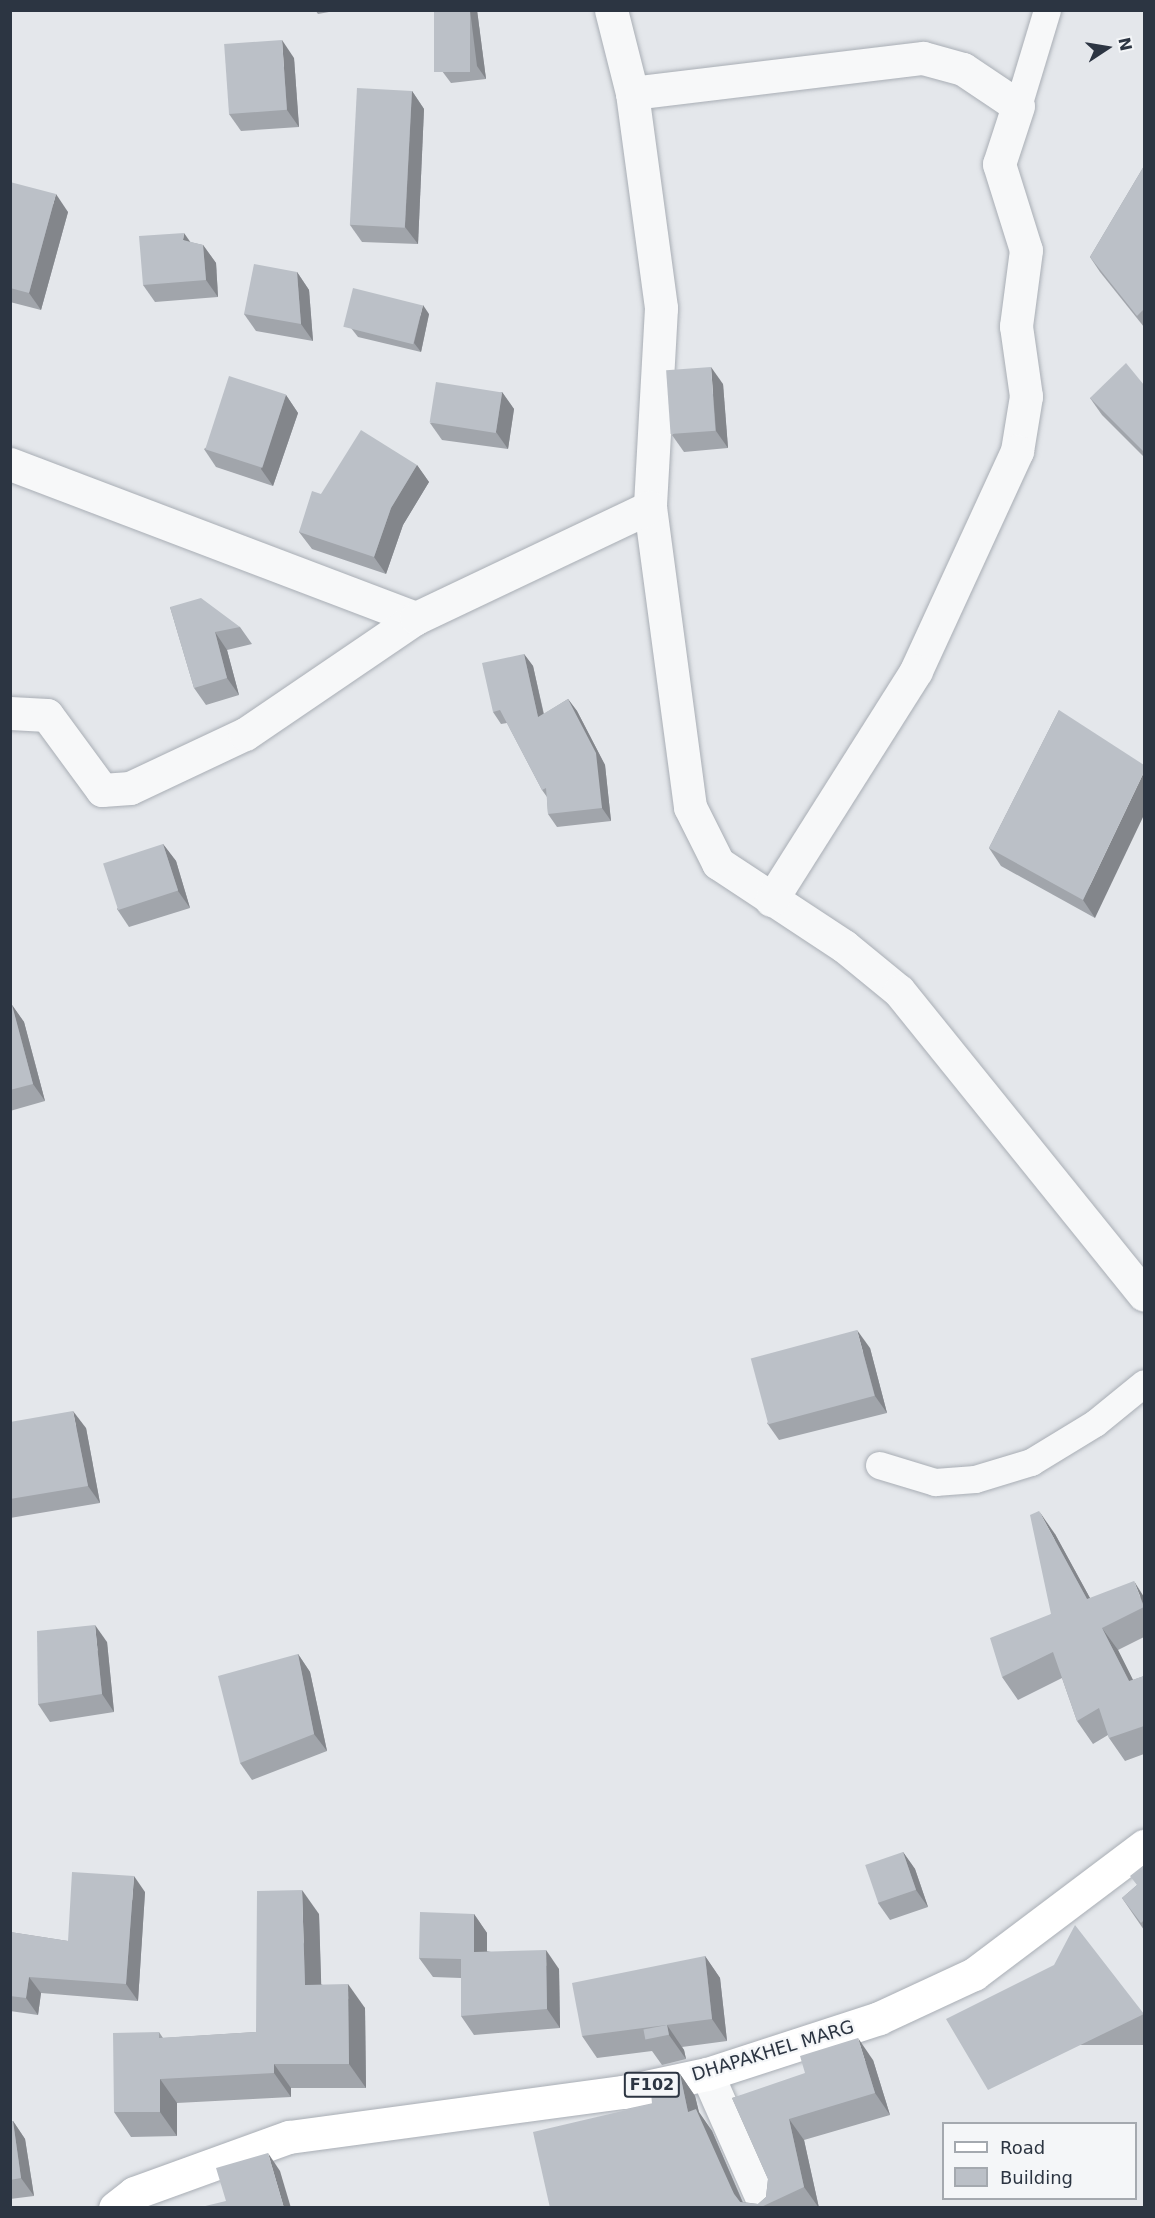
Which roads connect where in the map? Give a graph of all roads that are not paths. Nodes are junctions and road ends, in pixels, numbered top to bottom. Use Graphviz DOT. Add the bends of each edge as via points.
graph roads {
  1 [pos="611,10"];
  2 [pos="1047,10"];
  3 [pos="632,93"];
  4 [pos="1018,106"];
  5 [pos="10,465"];
  6 [pos="650,507"];
  7 [pos="416,618"];
  8 [pos="10,713"];
  9 [pos="771,900"];
  10 [pos="1144,1295"];
  11 [pos="1144,1383"];
  12 [pos="879,1465"];
  13 [pos="1144,1846"];
  14 [pos="707,2074"];
  15 [pos="115,2208"];
  16 [pos="766,2208"];
  1 -- 3 [label="street"];
  2 -- 4 [label="lane"];
  3 -- 4 [label="street" via="923,58 963,69"];
  3 -- 6 [label="street" via="661,308"];
  4 -- 9 [label="street" via="999,164 1026,250 1016,326 1026,396 1017,452 916,671"];
  5 -- 7 [label="street"];
  6 -- 7 [label="street"];
  6 -- 9 [label="street" via="690,807 718,864"];
  7 -- 8 [label="street" via="245,734 130,788 102,789 48,715"];
  9 -- 10 [label="street" via="844,946 899,991"];
  11 -- 12 [label="lane" via="1095,1423 1031,1462 987,1476 935,1482"];
  13 -- 14 [label="main road, DHAPAKHEL MARG / F102" via="974,1974 879,2018"];
  14 -- 15 [label="main road, DHAPAKHEL MARG / F102" via="623,2092 290,2137 134,2193"];
  14 -- 16 [label="street"];
}
